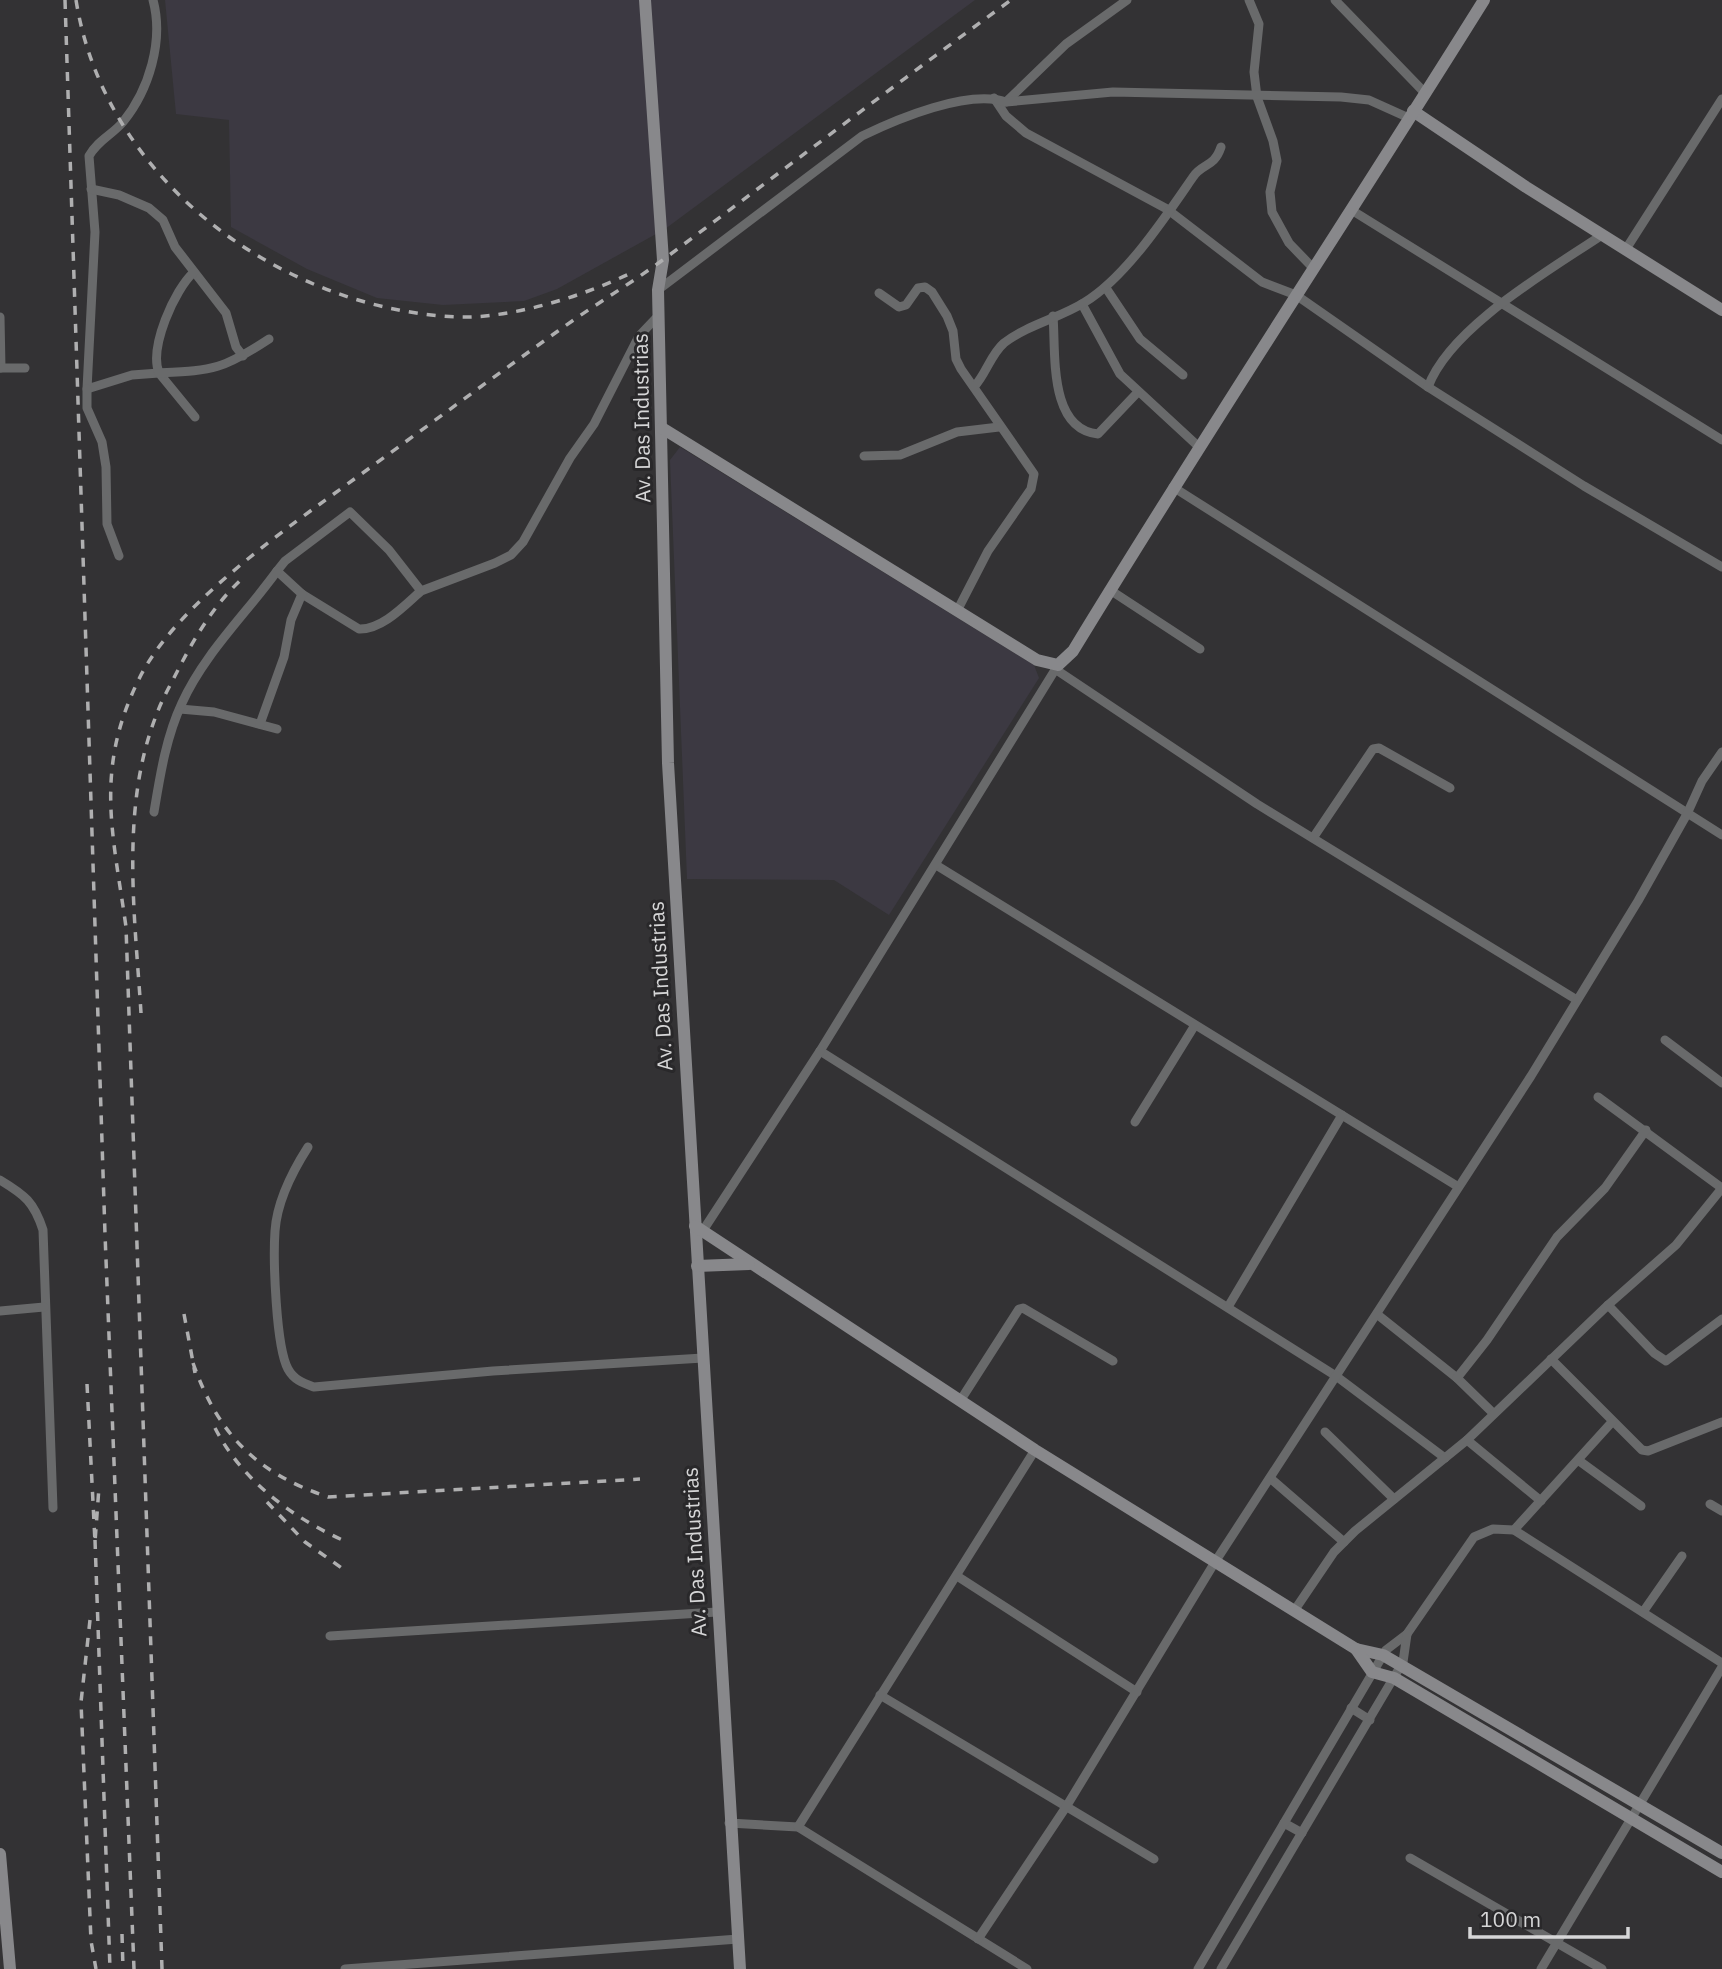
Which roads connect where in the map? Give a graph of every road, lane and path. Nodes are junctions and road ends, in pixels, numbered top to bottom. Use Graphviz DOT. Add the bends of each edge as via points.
graph roads {
  1 [pos="153,0"];
  2 [pos="645,0"];
  3 [pos="1127,0"];
  4 [pos="1249,0"];
  5 [pos="1335,0"];
  6 [pos="1484,0"];
  7 [pos="1424,92"];
  8 [pos="1257,97"];
  9 [pos="994,98"];
  10 [pos="1722,99"];
  11 [pos="1006,102"];
  12 [pos="1411,114"];
  13 [pos="1221,147"];
  14 [pos="91,189"];
  15 [pos="1167,209"];
  16 [pos="1353,211"];
  17 [pos="1602,235"];
  18 [pos="1626,249"];
  19 [pos="1314,269"];
  20 [pos="194,272"];
  21 [pos="1106,288"];
  22 [pos="657,290"];
  23 [pos="879,293"];
  24 [pos="1296,295"];
  25 [pos="1082,304"];
  26 [pos="1501,304"];
  27 [pos="1722,310"];
  28 [pos="659,315"];
  29 [pos="1053,316"];
  30 [pos="0,317"];
  31 [pos="269,339"];
  32 [pos="243,356"];
  33 [pos="1,368"];
  34 [pos="25,368"];
  35 [pos="159,373"];
  36 [pos="1183,375"];
  37 [pos="974,387"];
  38 [pos="1428,387"];
  39 [pos="87,388"];
  40 [pos="1138,393"];
  41 [pos="195,417"];
  42 [pos="999,427"];
  43 [pos="663,428"];
  44 [pos="1722,440"];
  45 [pos="1199,446"];
  46 [pos="864,456"];
  47 [pos="1173,487"];
  48 [pos="118,556"];
  49 [pos="1722,567"];
  50 [pos="277,571"];
  51 [pos="1110,590"];
  52 [pos="421,591"];
  53 [pos="302,594"];
  54 [pos="957,611"];
  55 [pos="1200,649"];
  56 [pos="1056,667"];
  57 [pos="180,709"];
  58 [pos="260,724"];
  59 [pos="277,729"];
  60 [pos="1722,752"];
  61 [pos="1450,788"];
  62 [pos="154,813"];
  63 [pos="1687,814"];
  64 [pos="1722,835"];
  65 [pos="1313,838"];
  66 [pos="936,865"];
  67 [pos="1577,1000"];
  68 [pos="1195,1025"];
  69 [pos="1665,1040"];
  70 [pos="820,1051"];
  71 [pos="1722,1083"];
  72 [pos="1598,1097"];
  73 [pos="1342,1115"];
  74 [pos="1135,1122"];
  75 [pos="1646,1130"];
  76 [pos="308,1147"];
  77 [pos="0,1180"];
  78 [pos="1457,1186"];
  79 [pos="1722,1188"];
  80 [pos="698,1229"];
  81 [pos="750,1264"];
  82 [pos="697,1266"];
  83 [pos="1608,1305"];
  84 [pos="44,1307"];
  85 [pos="1228,1307"];
  86 [pos="0,1311"];
  87 [pos="1378,1315"];
  88 [pos="1722,1319"];
  89 [pos="703,1359"];
  90 [pos="1551,1359"];
  91 [pos="1113,1361"];
  92 [pos="1336,1376"];
  93 [pos="1457,1378"];
  94 [pos="960,1401"];
  95 [pos="1493,1413"];
  96 [pos="1612,1422"];
  97 [pos="1722,1422"];
  98 [pos="1325,1432"];
  99 [pos="1467,1440"];
  100 [pos="1035,1450"];
  101 [pos="1445,1458"];
  102 [pos="1577,1461"];
  103 [pos="1270,1478"];
  104 [pos="1394,1499"];
  105 [pos="1541,1501"];
  106 [pos="1710,1504"];
  107 [pos="1641,1506"];
  108 [pos="53,1508"];
  109 [pos="1722,1511"];
  110 [pos="1514,1530"];
  111 [pos="1344,1542"];
  112 [pos="1682,1556"];
  113 [pos="1215,1562"];
  114 [pos="957,1576"];
  115 [pos="1294,1611"];
  116 [pos="717,1612"];
  117 [pos="1643,1612"];
  118 [pos="1407,1634"];
  119 [pos="330,1636"];
  120 [pos="1356,1649"];
  121 [pos="1383,1655"];
  122 [pos="1722,1665"];
  123 [pos="1401,1666"];
  124 [pos="1372,1672"];
  125 [pos="1394,1678"];
  126 [pos="1137,1692"];
  127 [pos="880,1695"];
  128 [pos="1351,1708"];
  129 [pos="1370,1720"];
  130 [pos="1639,1805"];
  131 [pos="1066,1807"];
  132 [pos="1631,1819"];
  133 [pos="729,1823"];
  134 [pos="1284,1823"];
  135 [pos="797,1827"];
  136 [pos="1302,1833"];
  137 [pos="1722,1853"];
  138 [pos="0,1854"];
  139 [pos="1410,1858"];
  140 [pos="1154,1859"];
  141 [pos="1722,1872"];
  142 [pos="978,1939"];
  143 [pos="738,1940"];
  144 [pos="4,1942"];
  145 [pos="1555,1942"];
  146 [pos="10,1969"];
  147 [pos="345,1969"];
  148 [pos="740,1969"];
  149 [pos="1027,1969"];
  150 [pos="1198,1969"];
  151 [pos="1222,1969"];
  152 [pos="1541,1969"];
  153 [pos="1602,1969"];
  1 -- 14 [label="street" via="154,60 128,114 89,156"];
  2 -- 22 [label="street, Av. Das Industrias" via="663,257"];
  3 -- 11 [label="street" via="1066,44"];
  4 -- 8 [label="street" via="1259,24 1254,72"];
  5 -- 7 [label="street"];
  6 -- 7 [label="street"];
  7 -- 12 [label="street"];
  8 -- 11 [label="street" via="1113,92"];
  8 -- 12 [label="street" via="1341,96"];
  8 -- 19 [label="street" via="1277,161 1270,192 1272,212 1289,243"];
  9 -- 11 [label="street"];
  9 -- 15 [label="street" via="1026,133"];
  9 -- 22 [label="street" via="968,100 889,123 862,136"];
  10 -- 18 [label="street"];
  12 -- 16 [label="street"];
  12 -- 17 [label="street"];
  13 -- 15 [label="street" via="1217,158 1193,176 1182,196"];
  14 -- 20 [label="street" via="149,208 163,220"];
  14 -- 39 [label="street" via="95,232"];
  15 -- 21 [label="street"];
  15 -- 24 [label="street" via="1262,282"];
  16 -- 19 [label="street"];
  16 -- 26 [label="street"];
  17 -- 18 [label="street"];
  17 -- 26 [label="street"];
  18 -- 27 [label="street"];
  19 -- 24 [label="street"];
  20 -- 32 [label="street" via="226,313"];
  20 -- 35 [label="street" via="174,296 155,355"];
  21 -- 25 [label="street"];
  21 -- 36 [label="street" via="1140,339"];
  22 -- 28 [label="street, Av. Das Industrias"];
  23 -- 37 [label="street" via="899,307 906,305 918,288 928,288 947,316 956,359"];
  24 -- 38 [label="street"];
  24 -- 45 [label="street"];
  25 -- 29 [label="street"];
  25 -- 40 [label="street" via="1111,362"];
  26 -- 38 [label="street" via="1442,360"];
  26 -- 44 [label="street"];
  28 -- 43 [label="street, Av. Das Industrias"];
  28 -- 52 [label="street" via="639,335 604,407 523,542 495,563"];
  29 -- 37 [label="street" via="1003,344"];
  29 -- 40 [label="street" via="1059,395 1071,419 1098,434"];
  30 -- 33 [label="street"];
  31 -- 32 [label="street"];
  32 -- 35 [label="street" via="207,372"];
  33 -- 34 [label="street"];
  35 -- 39 [label="street" via="132,375"];
  35 -- 41 [label="street"];
  37 -- 42 [label="street"];
  38 -- 49 [label="street"];
  39 -- 48 [label="street" via="87,408 102,442 106,467 107,524"];
  40 -- 45 [label="street"];
  42 -- 46 [label="street" via="957,432 901,455"];
  42 -- 54 [label="street" via="1035,481 988,551"];
  43 -- 54 [label="street"];
  43 -- 80 [label="street, Av. Das Industrias" via="668,763"];
  45 -- 47 [label="street"];
  47 -- 51 [label="street"];
  47 -- 63 [label="street"];
  50 -- 52 [label="street" via="350,512 389,550"];
  50 -- 53 [label="street"];
  50 -- 57 [label="street" via="220,644"];
  51 -- 55 [label="street"];
  51 -- 56 [label="street" via="1073,652"];
  52 -- 53 [label="street" via="368,629 359,629"];
  53 -- 58 [label="street"];
  54 -- 56 [label="street"];
  56 -- 65 [label="street"];
  56 -- 66 [label="street"];
  57 -- 58 [label="street"];
  57 -- 62 [label="street" via="166,748"];
  58 -- 59 [label="street"];
  60 -- 63 [label="street"];
  61 -- 65 [label="street" via="1379,748 1373,749"];
  63 -- 64 [label="street"];
  63 -- 67 [label="street"];
  65 -- 67 [label="street"];
  66 -- 68 [label="street"];
  66 -- 70 [label="street"];
  67 -- 78 [label="street"];
  68 -- 73 [label="street"];
  68 -- 74 [label="street"];
  69 -- 71 [label="street"];
  70 -- 80 [label="street"];
  70 -- 85 [label="street"];
  72 -- 75 [label="street"];
  73 -- 78 [label="street"];
  73 -- 85 [label="street"];
  75 -- 79 [label="street"];
  75 -- 93 [label="street" via="1605,1188 1557,1237"];
  76 -- 89 [label="street" via="285,1188 275,1230 280,1351 289,1372 299,1381 314,1387"];
  77 -- 84 [label="street" via="36,1208 43,1230"];
  78 -- 87 [label="street"];
  79 -- 83 [label="street" via="1676,1245"];
  80 -- 81 [label="street"];
  80 -- 82 [label="street, Av. Das Industrias"];
  81 -- 82 [label="street"];
  81 -- 94 [label="street"];
  82 -- 89 [label="street, Av. Das Industrias"];
  83 -- 88 [label="street" via="1666,1361"];
  83 -- 90 [label="street"];
  84 -- 86 [label="street"];
  84 -- 108 [label="street"];
  85 -- 92 [label="street"];
  87 -- 92 [label="street"];
  87 -- 93 [label="street"];
  89 -- 116 [label="street, Av. Das Industrias"];
  90 -- 95 [label="street"];
  90 -- 96 [label="street"];
  91 -- 94 [label="street" via="1018,1309"];
  92 -- 101 [label="street"];
  92 -- 103 [label="street"];
  93 -- 95 [label="street"];
  94 -- 100 [label="street"];
  95 -- 99 [label="street"];
  96 -- 97 [label="street" via="1648,1451"];
  96 -- 102 [label="street"];
  98 -- 104 [label="street"];
  99 -- 101 [label="street"];
  99 -- 105 [label="street"];
  100 -- 113 [label="street"];
  100 -- 114 [label="street"];
  101 -- 104 [label="street"];
  102 -- 105 [label="street"];
  102 -- 107 [label="street"];
  103 -- 111 [label="street"];
  103 -- 113 [label="street"];
  104 -- 111 [label="street"];
  105 -- 110 [label="street"];
  106 -- 109 [label="street"];
  110 -- 117 [label="street"];
  110 -- 118 [label="street" via="1493,1529 1474,1537"];
  111 -- 115 [label="street"];
  112 -- 117 [label="street"];
  113 -- 115 [label="street"];
  113 -- 126 [label="street"];
  114 -- 126 [label="street"];
  114 -- 127 [label="street"];
  115 -- 120 [label="street"];
  116 -- 119 [label="street"];
  116 -- 133 [label="street, Av. Das Industrias"];
  117 -- 122 [label="street"];
  118 -- 121 [label="street"];
  118 -- 123 [label="street" via="1407,1655"];
  120 -- 121 [label="street"];
  120 -- 124 [label="street"];
  121 -- 123 [label="street"];
  121 -- 124 [label="street"];
  122 -- 130 [label="street"];
  123 -- 125 [label="street"];
  123 -- 130 [label="street"];
  124 -- 125 [label="street"];
  124 -- 128 [label="street"];
  125 -- 129 [label="street"];
  125 -- 132 [label="street"];
  126 -- 131 [label="street"];
  127 -- 131 [label="street"];
  127 -- 135 [label="street"];
  128 -- 129 [label="street"];
  128 -- 134 [label="street"];
  129 -- 136 [label="street"];
  130 -- 132 [label="street"];
  130 -- 137 [label="street"];
  131 -- 140 [label="street"];
  131 -- 142 [label="street"];
  132 -- 141 [label="street"];
  132 -- 145 [label="street"];
  133 -- 135 [label="street"];
  133 -- 143 [label="street, Av. Das Industrias"];
  134 -- 136 [label="street"];
  134 -- 150 [label="street"];
  135 -- 142 [label="street"];
  136 -- 151 [label="street"];
  138 -- 144 [label="street"];
  139 -- 145 [label="street"];
  142 -- 149 [label="street"];
  143 -- 147 [label="street"];
  143 -- 148 [label="street, Av. Das Industrias"];
  144 -- 146 [label="street"];
  145 -- 152 [label="street"];
  145 -- 153 [label="street"];
}
